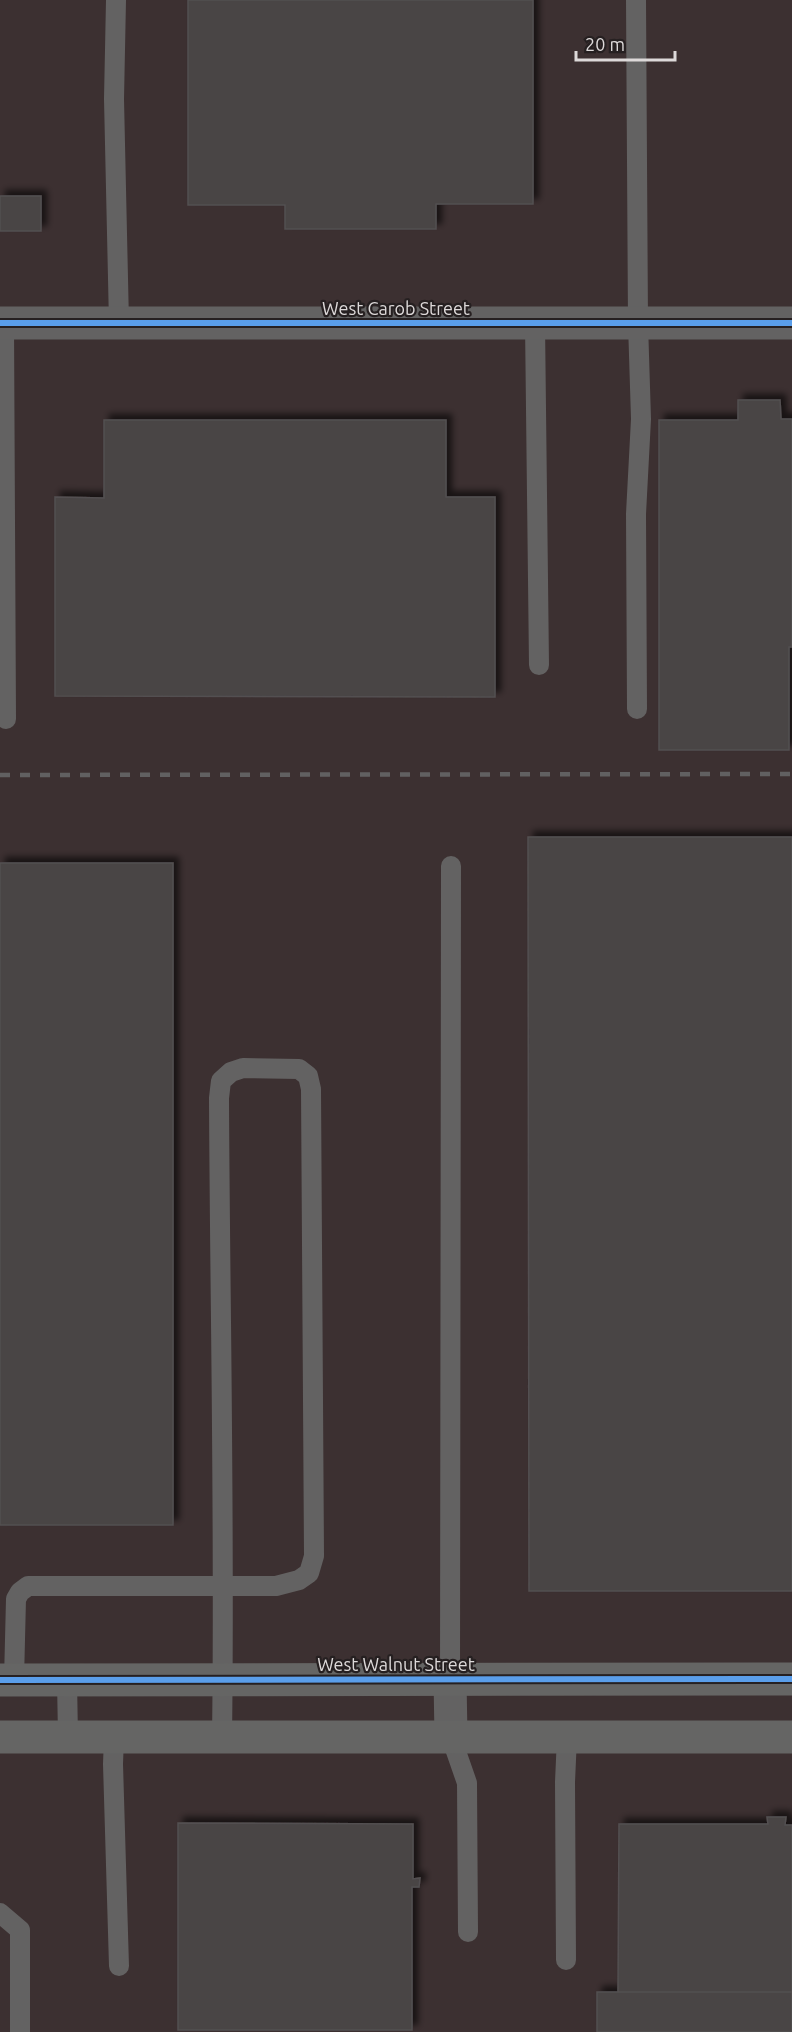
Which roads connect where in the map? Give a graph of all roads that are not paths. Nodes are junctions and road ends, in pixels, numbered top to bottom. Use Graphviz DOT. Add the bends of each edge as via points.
graph roads {
  1 [pos="116,0"];
  2 [pos="636,0"];
  3 [pos="2,323"];
  4 [pos="119,323"];
  5 [pos="535,323"];
  6 [pos="638,323"];
  7 [pos="792,323"];
  8 [pos="538,665"];
  9 [pos="637,709"];
  10 [pos="6,719"];
  11 [pos="451,866"];
  12 [pos="222,1587"];
  13 [pos="450,1679"];
  14 [pos="792,1679"];
  15 [pos="7,1680"];
  16 [pos="67,1680"];
  17 [pos="223,1680"];
  18 [pos="0,1737"];
  19 [pos="68,1737"];
  20 [pos="114,1737"];
  21 [pos="222,1737"];
  22 [pos="451,1737"];
  23 [pos="567,1737"];
  24 [pos="792,1737"];
  25 [pos="0,1913"];
  26 [pos="468,1932"];
  27 [pos="566,1960"];
  28 [pos="119,1966"];
  29 [pos="20,2032"];
  1 -- 4 [label="lane"];
  2 -- 6 [label="lane"];
  3 -- 4 [label="street, West Carob Street"];
  3 -- 10 [label="lane"];
  4 -- 5 [label="street, West Carob Street"];
  5 -- 6 [label="street, West Carob Street"];
  5 -- 8 [label="lane"];
  6 -- 7 [label="street, West Carob Street"];
  6 -- 9 [label="lane" via="641,419 636,514"];
  11 -- 13 [label="lane"];
  12 -- 12 [label="lane" via="276,1586 299,1580 309,1573 314,1556 311,1089 308,1076 299,1069 243,1068 221,1081"];
  12 -- 15 [label="lane" via="27,1586 16,1599"];
  12 -- 17 [label="lane"];
  13 -- 14 [label="street, West Walnut Street"];
  13 -- 17 [label="street, West Walnut Street"];
  13 -- 22 [label="street"];
  15 -- 16 [label="street, West Walnut Street"];
  16 -- 17 [label="street, West Walnut Street"];
  16 -- 19 [label="lane"];
  17 -- 21 [label="lane"];
  18 -- 19 [label="street"];
  19 -- 20 [label="street"];
  20 -- 21 [label="street"];
  20 -- 28 [label="lane"];
  21 -- 22 [label="street"];
  22 -- 23 [label="street"];
  22 -- 26 [label="lane" via="467,1783"];
  23 -- 24 [label="street"];
  23 -- 27 [label="lane"];
  25 -- 29 [label="lane" via="20,1930"];
}
